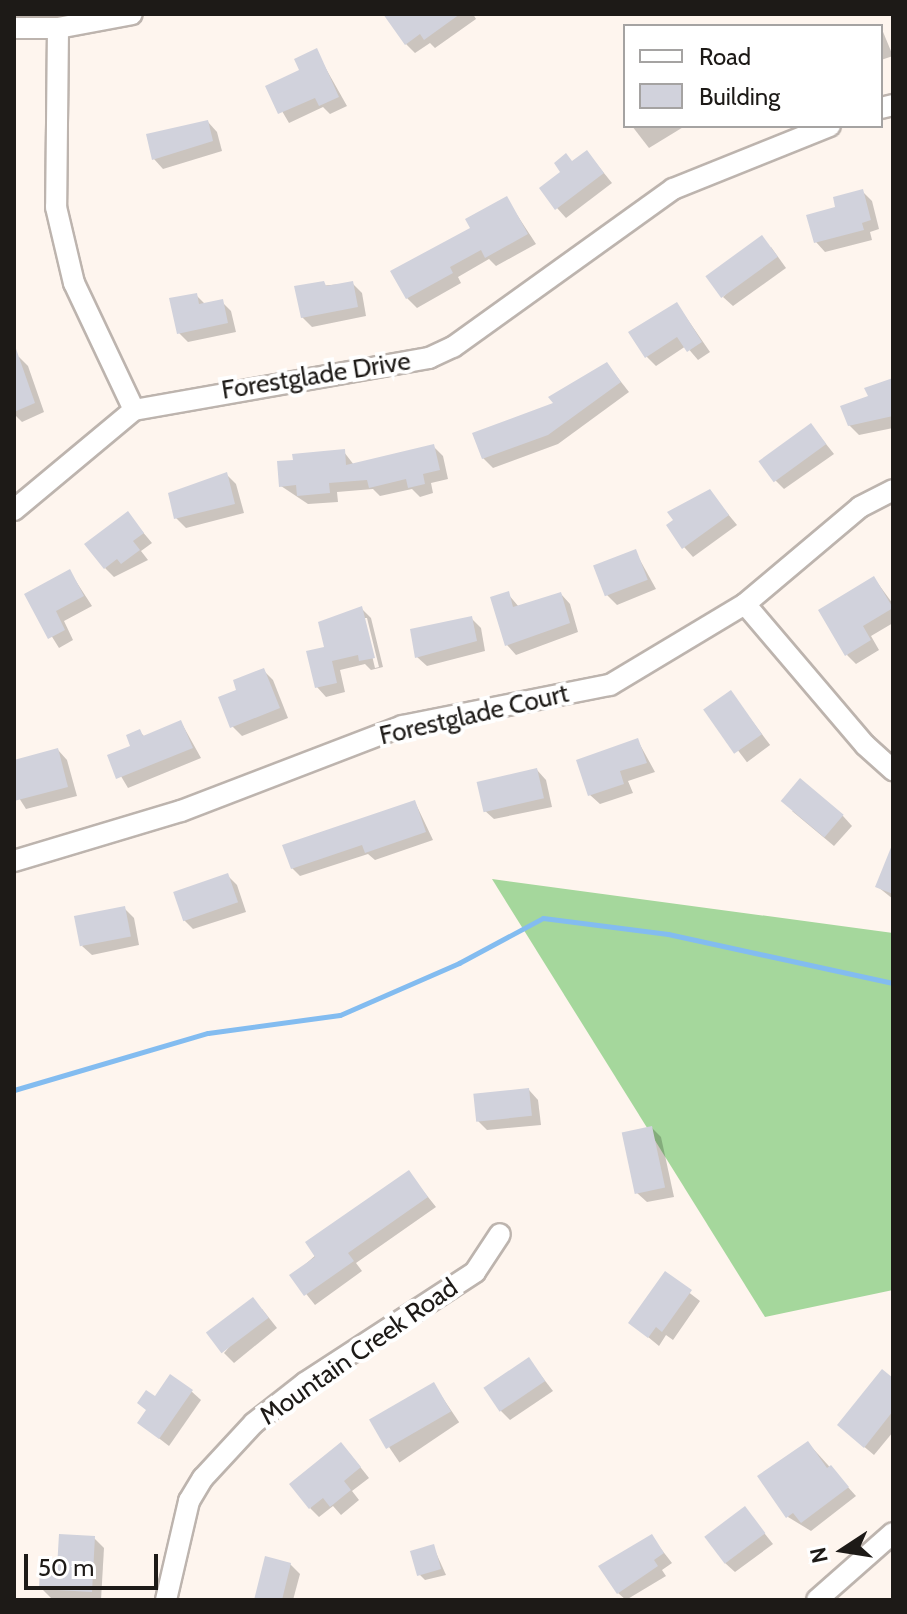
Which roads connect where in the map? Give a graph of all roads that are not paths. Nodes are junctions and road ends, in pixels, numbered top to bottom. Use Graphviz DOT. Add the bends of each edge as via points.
graph roads {
  1 [pos="132,14"];
  2 [pos="14,28"];
  3 [pos="58,28"];
  4 [pos="825,128"];
  5 [pos="134,410"];
  6 [pos="893,490"];
  7 [pos="14,510"];
  8 [pos="745,604"];
  9 [pos="893,770"];
  10 [pos="14,861"];
  11 [pos="500,1234"];
  12 [pos="893,1533"];
  13 [pos="166,1600"];
  14 [pos="817,1600"];
  1 -- 3 [label="street"];
  2 -- 3 [label="street"];
  3 -- 5 [label="street" via="56,207 74,283"];
  4 -- 5 [label="street, Forestglade Drive" via="673,189 453,347 429,358"];
  5 -- 7 [label="street, Forestglade Drive"];
  6 -- 8 [label="street, Forestglade Court" via="860,507"];
  8 -- 9 [label="street" via="865,745"];
  8 -- 10 [label="street, Forestglade Court" via="610,685 402,726 181,811"];
  11 -- 13 [label="street, Mountain Creek Road" via="475,1272 305,1383 254,1423 203,1478 189,1501"];
  12 -- 14 [label="street"];
}
